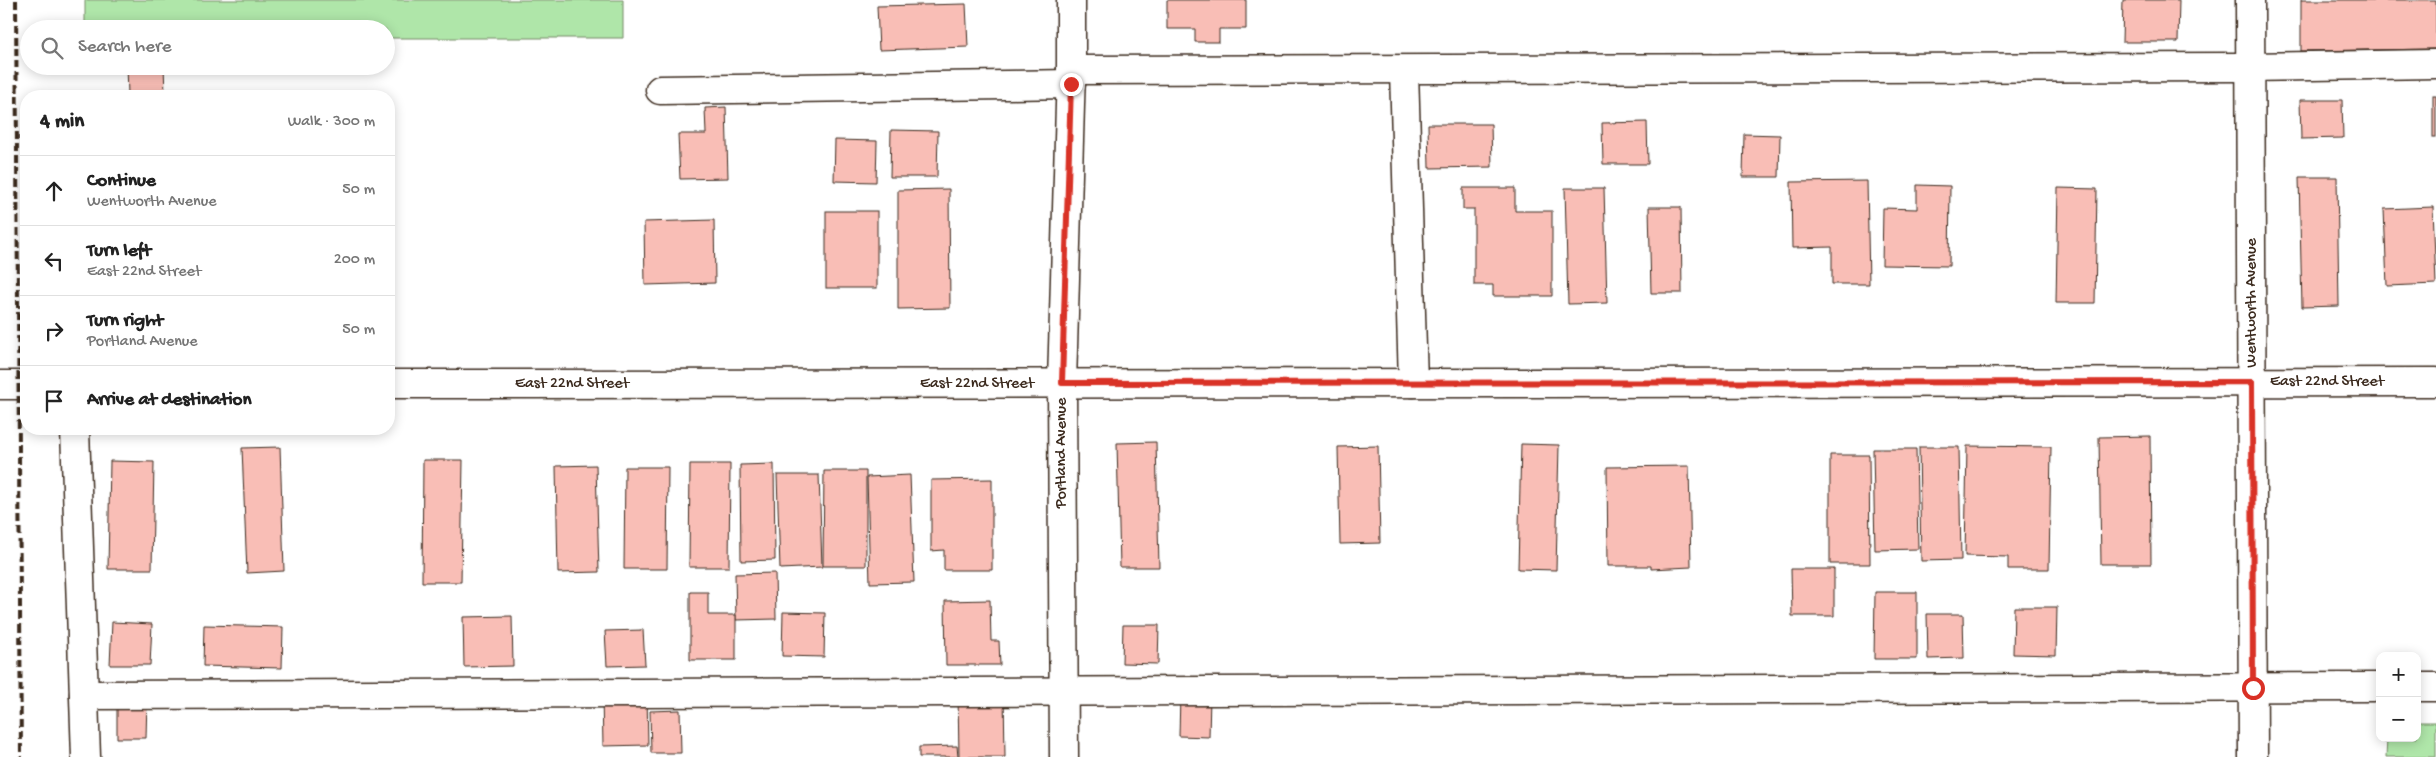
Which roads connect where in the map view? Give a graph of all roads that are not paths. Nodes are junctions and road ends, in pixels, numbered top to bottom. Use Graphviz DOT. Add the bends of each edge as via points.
graph roads {
  1 [pos="1071,0"];
  2 [pos="2250,0"];
  3 [pos="2436,64"];
  4 [pos="2250,67"];
  5 [pos="1404,70"];
  6 [pos="1071,77"];
  7 [pos="660,90"];
  8 [pos="2252,382"];
  9 [pos="2436,382"];
  10 [pos="1062,383"];
  11 [pos="1413,383"];
  12 [pos="395,384"];
  13 [pos="0,385"];
  14 [pos="20,385"];
  15 [pos="75,435"];
  16 [pos="2376,687"];
  17 [pos="2421,687"];
  18 [pos="2436,687"];
  19 [pos="2253,688"];
  20 [pos="1063,691"];
  21 [pos="84,695"];
  22 [pos="86,757"];
  23 [pos="1064,757"];
  24 [pos="2253,757"];
  1 -- 6 [label="street, Portland Avenue"];
  2 -- 4 [label="street, Wentworth Avenue"];
  3 -- 4 [label="street"];
  4 -- 5 [label="street"];
  4 -- 8 [label="street, Wentworth Avenue"];
  5 -- 6 [label="street"];
  5 -- 11 [label="street"];
  6 -- 7 [label="street"];
  6 -- 10 [label="street, Portland Avenue"];
  8 -- 9 [label="street, East 22nd Street"];
  8 -- 11 [label="street, East 22nd Street"];
  8 -- 19 [label="street, Wentworth Avenue"];
  10 -- 11 [label="street, East 22nd Street"];
  10 -- 12 [label="street, East 22nd Street"];
  10 -- 20 [label="street, Portland Avenue"];
  13 -- 14 [label="street"];
  15 -- 21 [label="street"];
  16 -- 19 [label="street"];
  17 -- 18 [label="street"];
  19 -- 20 [label="street"];
  19 -- 24 [label="street, Wentworth Avenue"];
  20 -- 21 [label="street"];
  20 -- 23 [label="street, Portland Avenue"];
  21 -- 22 [label="street"];
}
